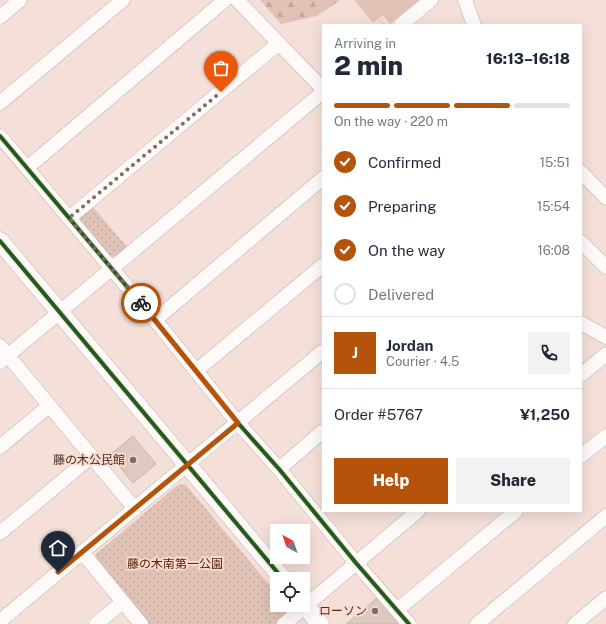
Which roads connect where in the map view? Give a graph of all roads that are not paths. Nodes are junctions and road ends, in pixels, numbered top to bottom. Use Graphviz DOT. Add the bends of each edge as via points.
graph roads {
  1 [pos="20,0"];
  2 [pos="123,0"];
  3 [pos="225,0"];
  4 [pos="237,0"];
  5 [pos="431,0"];
  6 [pos="465,0"];
  7 [pos="0,17"];
  8 [pos="402,24"];
  9 [pos="474,24"];
  10 [pos="279,43"];
  11 [pos="322,90"];
  12 [pos="322,92"];
  13 [pos="0,104"];
  14 [pos="0,136"];
  15 [pos="27,168"];
  16 [pos="582,173"];
  17 [pos="322,179"];
  18 [pos="606,198"];
  19 [pos="69,218"];
  20 [pos="0,241"];
  21 [pos="582,243"];
  22 [pos="322,266"];
  23 [pos="606,267"];
  24 [pos="111,269"];
  25 [pos="60,313"];
  26 [pos="155,320"];
  27 [pos="582,324"];
  28 [pos="606,337"];
  29 [pos="322,352"];
  30 [pos="3,354"];
  31 [pos="606,354"];
  32 [pos="196,372"];
  33 [pos="582,374"];
  34 [pos="49,406"];
  35 [pos="238,423"];
  36 [pos="322,433"];
  37 [pos="606,436"];
  38 [pos="0,447"];
  39 [pos="582,455"];
  40 [pos="92,456"];
  41 [pos="187,465"];
  42 [pos="279,469"];
  43 [pos="136,508"];
  44 [pos="417,512"];
  45 [pos="515,512"];
  46 [pos="322,514"];
  47 [pos="606,516"];
  48 [pos="0,533"];
  49 [pos="82,552"];
  50 [pos="356,563"];
  51 [pos="277,572"];
  52 [pos="606,598"];
  53 [pos="310,600"];
  54 [pos="123,602"];
  55 [pos="397,610"];
  56 [pos="297,612"];
  57 [pos="310,612"];
  58 [pos="0,621"];
  59 [pos="96,624"];
  60 [pos="141,624"];
  61 [pos="284,624"];
  62 [pos="320,624"];
  63 [pos="409,624"];
  64 [pos="476,624"];
  65 [pos="575,624"];
  1 -- 7 [label="street"];
  2 -- 13 [label="street"];
  3 -- 15 [label="street"];
  4 -- 10 [label="street"];
  5 -- 8 [label="street"];
  6 -- 9 [label="street"];
  10 -- 11 [label="street"];
  10 -- 19 [label="street"];
  12 -- 24 [label="street"];
  14 -- 15 [label="street"];
  15 -- 19 [label="street"];
  16 -- 18 [label="street"];
  17 -- 26 [label="street"];
  19 -- 24 [label="street"];
  20 -- 25 [label="street"];
  21 -- 23 [label="street"];
  22 -- 32 [label="street"];
  24 -- 25 [label="street"];
  24 -- 26 [label="street"];
  25 -- 30 [label="street"];
  25 -- 41 [label="street"];
  26 -- 32 [label="street"];
  27 -- 28 [label="street"];
  29 -- 35 [label="street"];
  30 -- 34 [label="street"];
  31 -- 33 [label="street"];
  32 -- 35 [label="street"];
  34 -- 38 [label="street"];
  34 -- 40 [label="street"];
  35 -- 41 [label="street"];
  35 -- 42 [label="street"];
  36 -- 42 [label="street"];
  37 -- 39 [label="street"];
  40 -- 43 [label="street"];
  40 -- 48 [label="street"];
  41 -- 43 [label="street"];
  41 -- 51 [label="street"];
  42 -- 46 [label="street"];
  43 -- 49 [label="street"];
  44 -- 50 [label="street"];
  45 -- 55 [label="street"];
  46 -- 50 [label="street"];
  47 -- 64 [label="street"];
  49 -- 54 [label="street"];
  49 -- 58 [label="street"];
  50 -- 53 [label="street"];
  50 -- 55 [label="street"];
  52 -- 65 [label="street"];
  54 -- 59 [label="street"];
  54 -- 60 [label="street"];
  55 -- 63 [label="street"];
  56 -- 61 [label="street"];
  57 -- 62 [label="street"];
}
